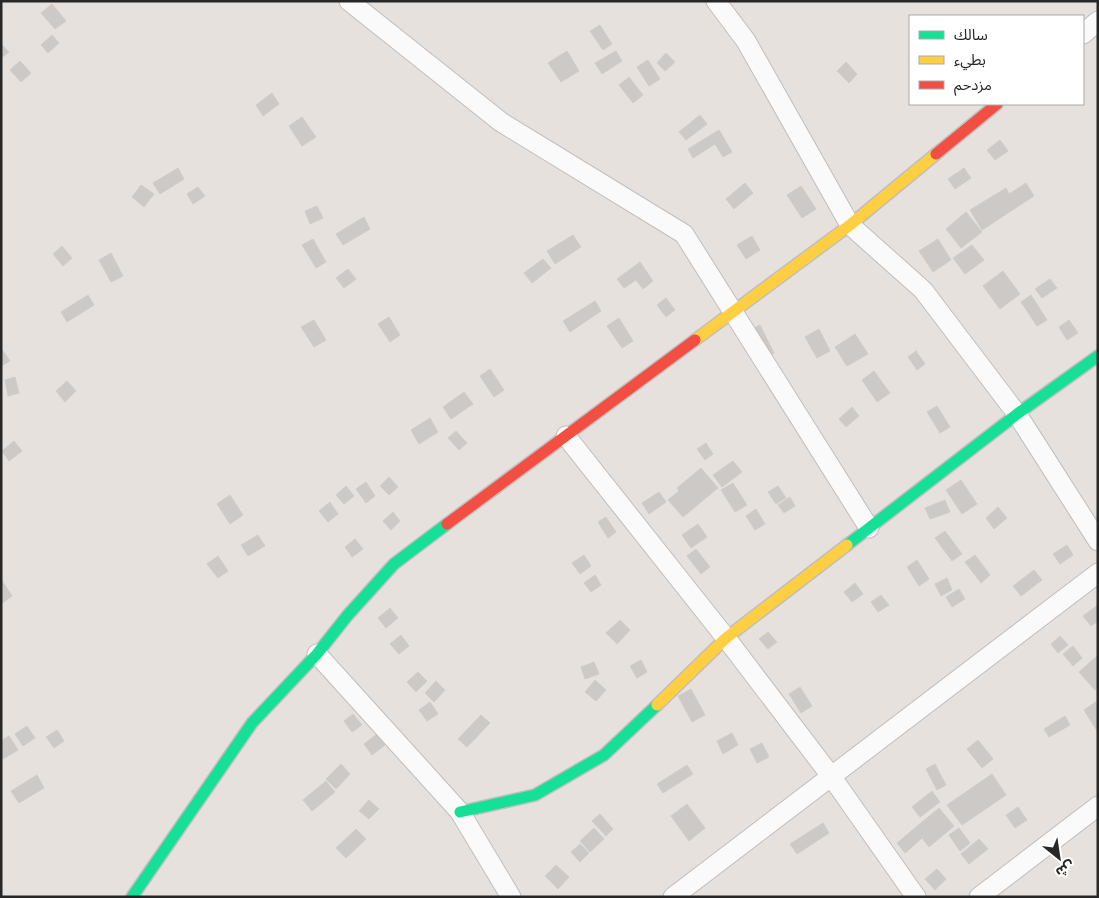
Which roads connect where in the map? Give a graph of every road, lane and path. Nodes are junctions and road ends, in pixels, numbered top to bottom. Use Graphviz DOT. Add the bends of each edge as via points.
graph roads {
  1 [pos="349,1"];
  2 [pos="716,1"];
  3 [pos="1098,21"];
  4 [pos="1084,33"];
  5 [pos="996,105"];
  6 [pos="850,225"];
  7 [pos="733,312"];
  8 [pos="1098,356"];
  9 [pos="1017,414"];
  10 [pos="566,436"];
  11 [pos="868,528"];
  12 [pos="1098,541"];
  13 [pos="1098,573"];
  14 [pos="726,638"];
  15 [pos="317,654"];
  16 [pos="831,776"];
  17 [pos="1098,806"];
  18 [pos="460,812"];
  19 [pos="132,897"];
  20 [pos="511,897"];
  21 [pos="673,897"];
  22 [pos="916,897"];
  23 [pos="979,897"];
  1 -- 7 [label="street" via="501,122 684,234"];
  2 -- 6 [label="street" via="746,41"];
  3 -- 4 [label="street"];
  5 -- 6 [label="street"];
  6 -- 7 [label="street"];
  6 -- 9 [label="street" via="923,290"];
  7 -- 10 [label="street"];
  7 -- 11 [label="street"];
  8 -- 9 [label="street"];
  9 -- 11 [label="street"];
  9 -- 12 [label="street"];
  10 -- 14 [label="street"];
  10 -- 15 [label="street" via="394,564"];
  11 -- 14 [label="street"];
  13 -- 16 [label="street"];
  14 -- 16 [label="street"];
  14 -- 18 [label="street" via="604,755 535,795"];
  15 -- 18 [label="street"];
  15 -- 19 [label="street" via="252,723"];
  16 -- 21 [label="street"];
  16 -- 22 [label="street"];
  17 -- 23 [label="street"];
  18 -- 20 [label="street"];
}
